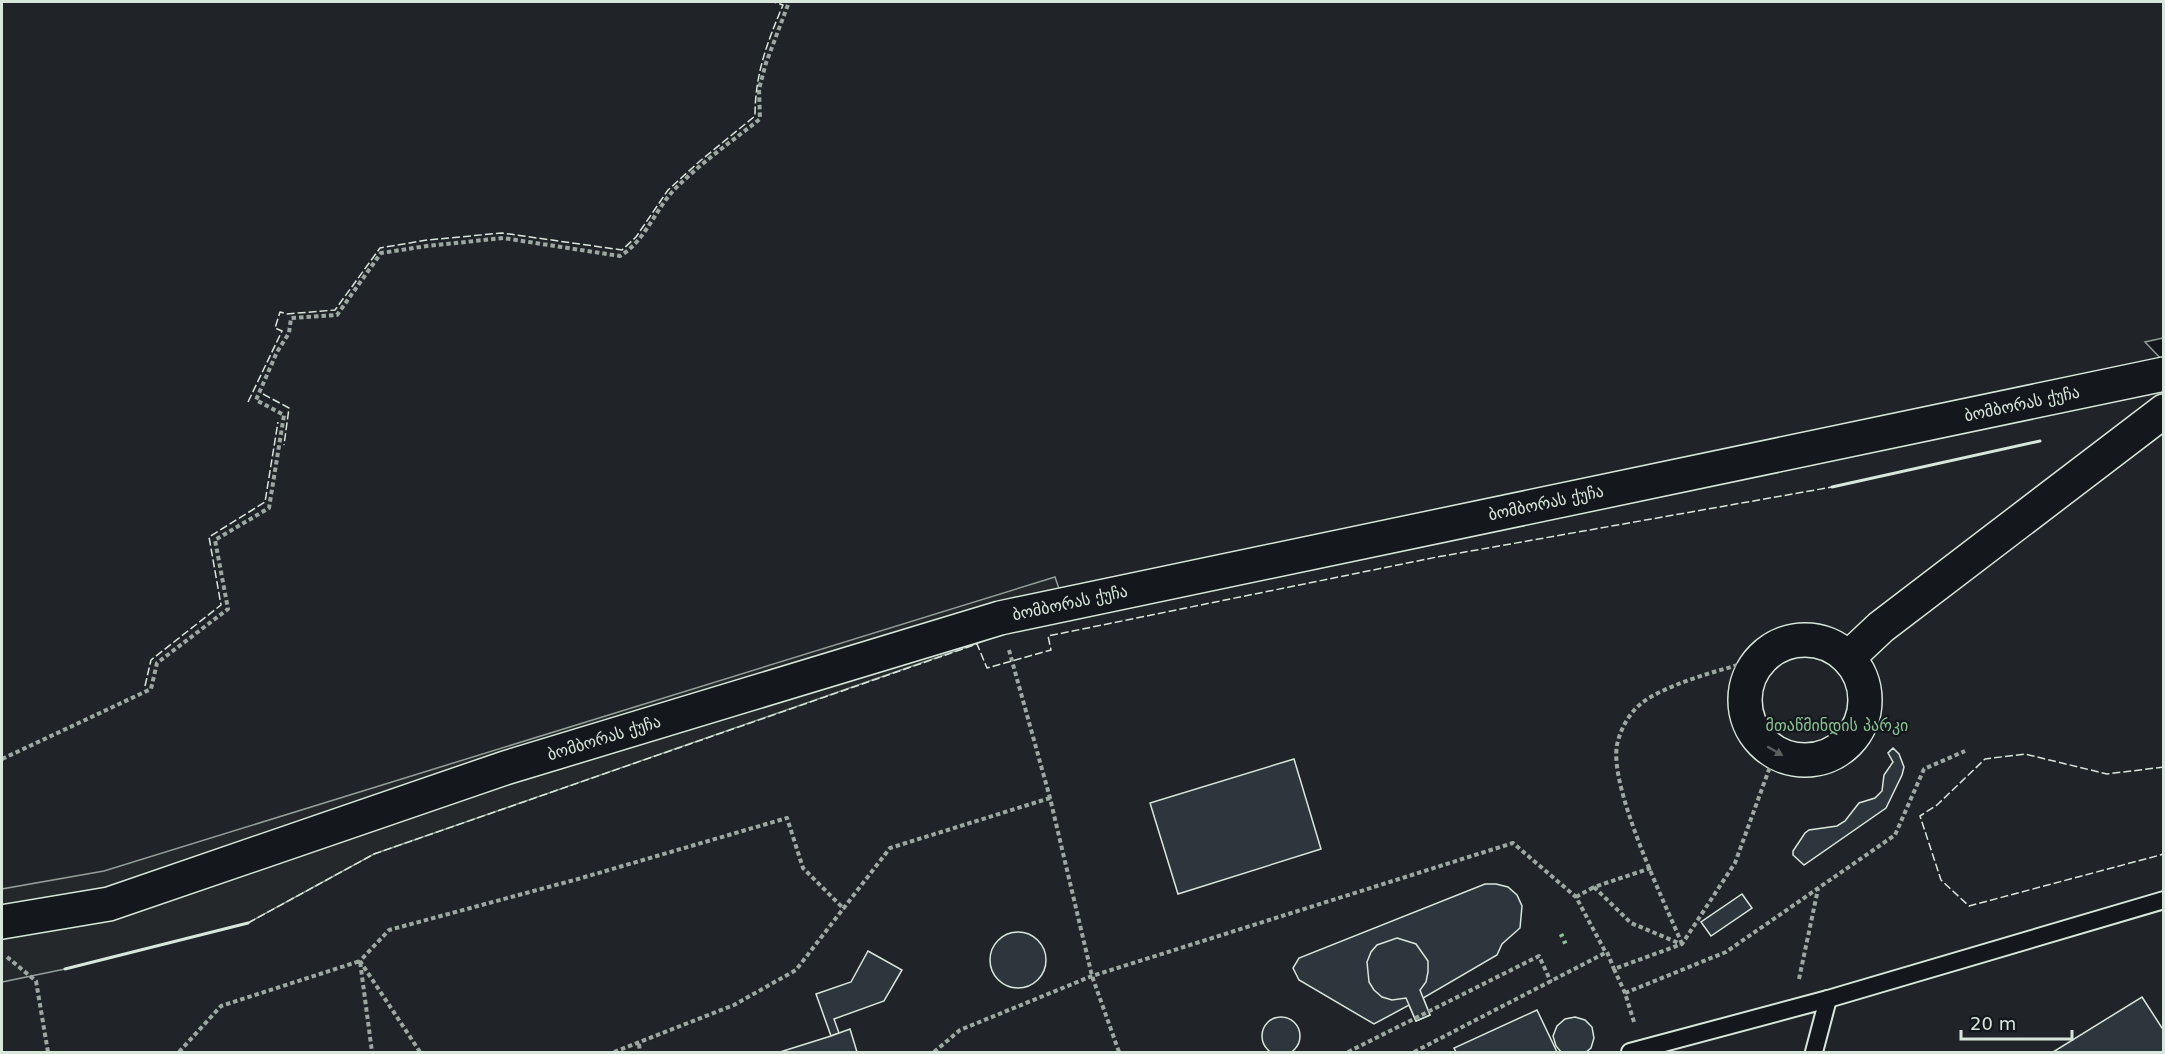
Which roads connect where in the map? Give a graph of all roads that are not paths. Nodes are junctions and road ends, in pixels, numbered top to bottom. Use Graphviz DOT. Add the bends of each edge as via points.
graph roads {
  1 [pos="2163,374"];
  2 [pos="2163,411"];
  3 [pos="1848,658"];
  4 [pos="2163,900"];
  5 [pos="2,922"];
  6 [pos="1828,999"];
  7 [pos="1636,1051"];
  8 [pos="1814,1053"];
  1 -- 5 [label="street, ბომბორას ქუჩა" via="1000,618 505,768 109,904"];
  2 -- 3 [label="street" via="1881,627"];
  3 -- 3 [label="street, one-way" via="1833,646 1796,640 1761,658 1745,690 1745,709 1760,741 1793,760 1821,758 1846,745 1859,729 1865,711 1860,674"];
  4 -- 6 [label="lane"];
  6 -- 7 [label="lane"];
  6 -- 8 [label="lane"];
}
